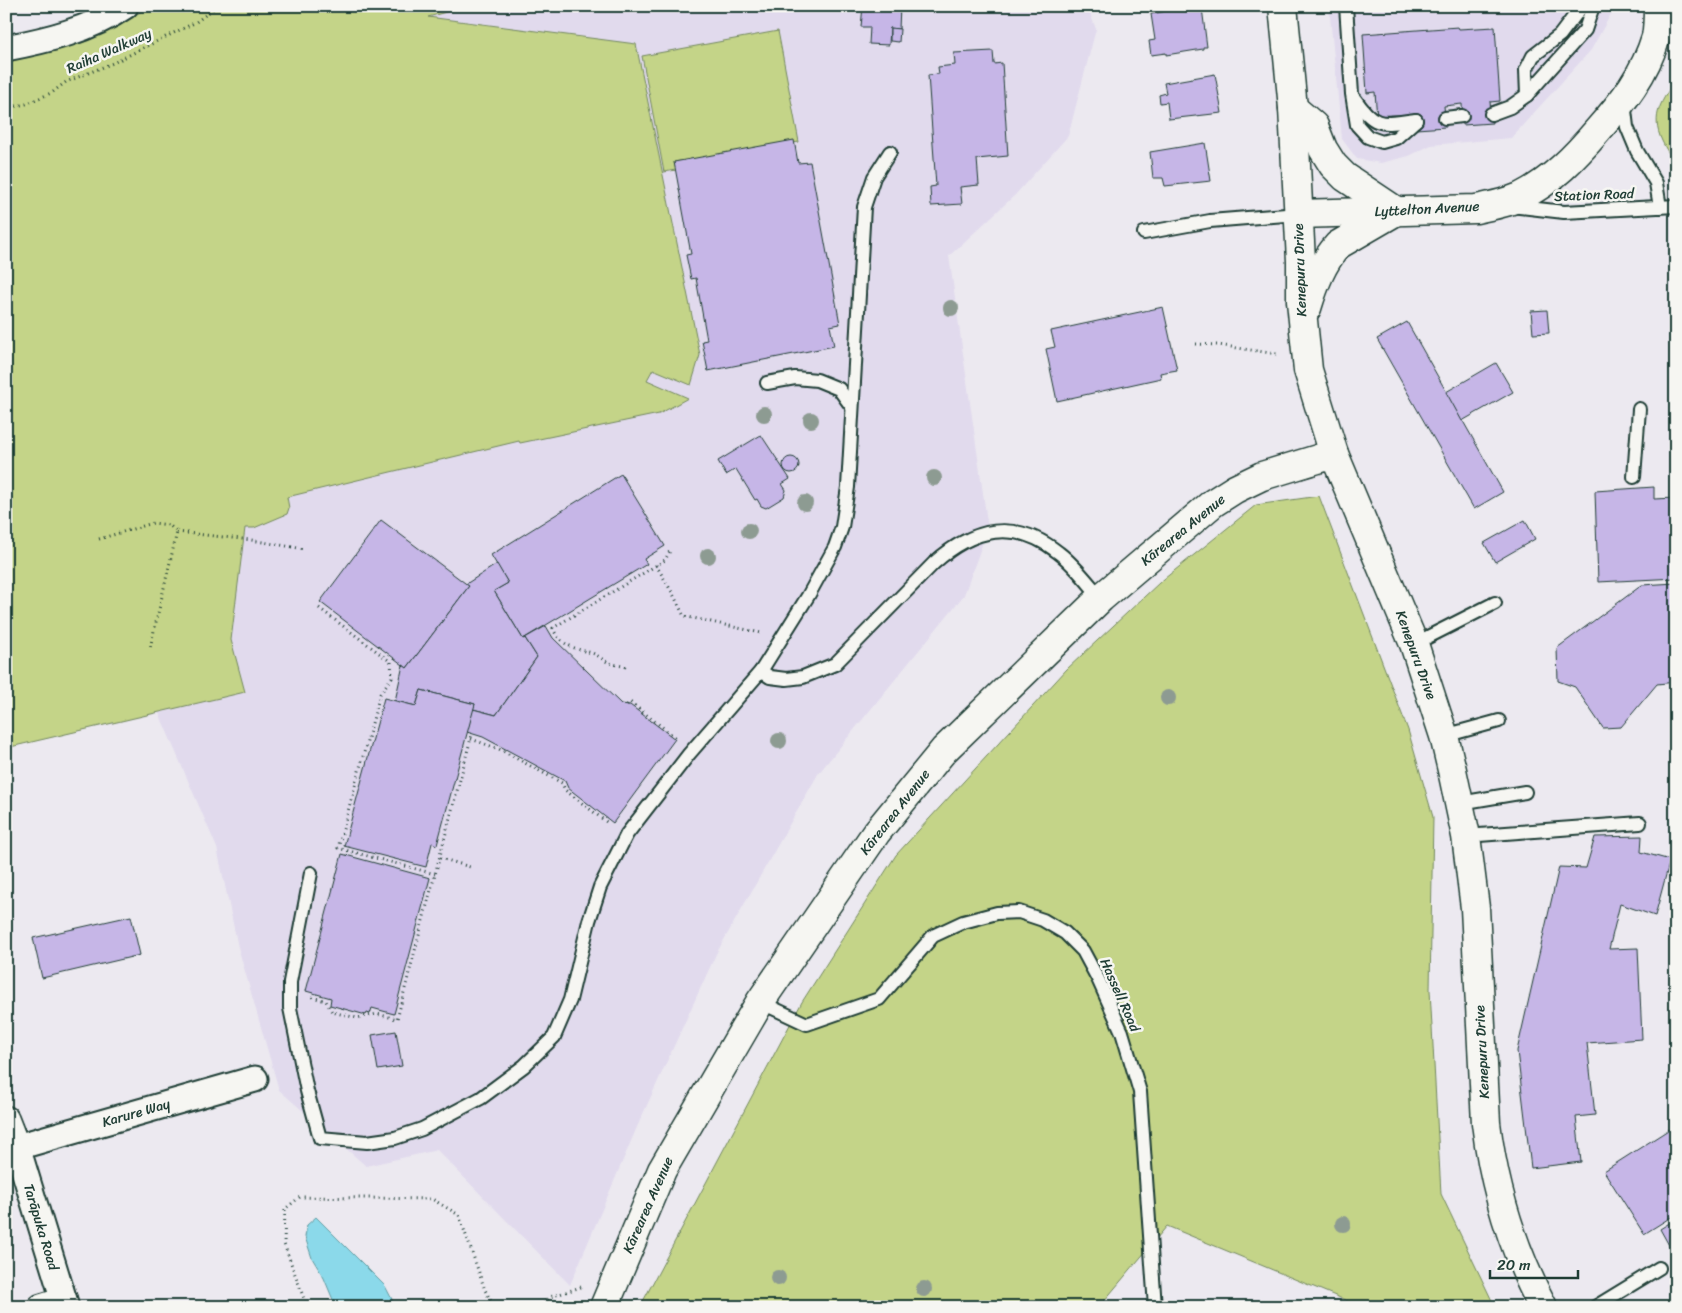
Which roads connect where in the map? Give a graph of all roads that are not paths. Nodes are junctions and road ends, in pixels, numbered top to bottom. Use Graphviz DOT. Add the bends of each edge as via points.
graph roads {
  1 [pos="125,6"];
  2 [pos="1283,6"];
  3 [pos="1346,6"];
  4 [pos="1582,6"];
  5 [pos="1593,6"];
  6 [pos="1658,6"];
  7 [pos="6,48"];
  8 [pos="1352,94"];
  9 [pos="1527,94"];
  10 [pos="1624,100"];
  11 [pos="1293,108"];
  12 [pos="1491,114"];
  13 [pos="1462,116"];
  14 [pos="1445,118"];
  15 [pos="890,152"];
  16 [pos="1499,204"];
  17 [pos="1676,206"];
  18 [pos="1660,207"];
  19 [pos="1396,211"];
  20 [pos="1298,214"];
  21 [pos="1144,233"];
  22 [pos="1302,327"];
  23 [pos="767,383"];
  24 [pos="852,406"];
  25 [pos="1639,410"];
  26 [pos="1334,454"];
  27 [pos="1634,477"];
  28 [pos="1101,598"];
  29 [pos="1495,603"];
  30 [pos="1414,644"];
  31 [pos="761,671"];
  32 [pos="1499,721"];
  33 [pos="1444,736"];
  34 [pos="1525,792"];
  35 [pos="1460,804"];
  36 [pos="1640,823"];
  37 [pos="1466,836"];
  38 [pos="311,873"];
  39 [pos="760,1002"];
  40 [pos="255,1079"];
  41 [pos="6,1119"];
  42 [pos="17,1148"];
  43 [pos="1659,1268"];
  44 [pos="57,1304"];
  45 [pos="604,1307"];
  46 [pos="1156,1307"];
  47 [pos="1543,1307"];
  48 [pos="1595,1307"];
  1 -- 7 [label="street" via="89,26 48,40"];
  2 -- 11 [label="main road, Kenepuru Drive"];
  3 -- 8 [label="lane"];
  4 -- 9 [label="lane" via="1560,35 1534,56 1526,70"];
  5 -- 9 [label="lane" via="1585,30"];
  6 -- 10 [label="main road, Lyttelton Avenue" via="1653,46"];
  8 -- 8 [label="lane" via="1357,125 1368,137 1382,142 1396,138 1416,120 1376,122 1364,114"];
  9 -- 12 [label="lane" via="1510,107"];
  10 -- 16 [label="main road, Lyttelton Avenue" via="1566,165 1520,197"];
  10 -- 18 [label="lane, Station Road" via="1627,127 1656,183"];
  11 -- 19 [label="main road" via="1314,126 1333,165"];
  11 -- 20 [label="main road, Kenepuru Drive"];
  13 -- 14 [label="lane"];
  15 -- 24 [label="lane" via="874,177 864,207"];
  16 -- 18 [label="lane, Station Road" via="1546,212"];
  16 -- 19 [label="main road, Lyttelton Avenue" via="1476,209"];
  17 -- 18 [label="lane, Station Road"];
  19 -- 20 [label="main road, Lyttelton Avenue"];
  19 -- 22 [label="main road" via="1338,245 1331,253 1313,288"];
  20 -- 21 [label="lane" via="1210,221"];
  20 -- 22 [label="main road, Kenepuru Drive"];
  22 -- 26 [label="main road, Kenepuru Drive" via="1308,370"];
  23 -- 24 [label="lane" via="796,378 818,380 839,389"];
  24 -- 31 [label="lane" via="842,527 835,547 808,596"];
  25 -- 27 [label="lane"];
  26 -- 28 [label="main road, Kārearea Avenue" via="1234,488"];
  26 -- 30 [label="main road, Kenepuru Drive"];
  28 -- 31 [label="lane" via="1059,553 1038,540 1012,531 978,534 949,549 835,664 809,675 786,679 770,677"];
  28 -- 39 [label="main road, Kārearea Avenue" via="944,750 905,796 876,832"];
  29 -- 30 [label="lane"];
  30 -- 33 [label="main road, Kenepuru Drive"];
  31 -- 38 [label="lane" via="689,754 628,834 600,887 570,1000 554,1037 524,1066 481,1098 422,1130 367,1142 320,1138 307,1091 289,996"];
  32 -- 33 [label="lane"];
  33 -- 35 [label="main road, Kenepuru Drive"];
  34 -- 35 [label="lane"];
  35 -- 37 [label="main road, Kenepuru Drive"];
  36 -- 37 [label="lane"];
  37 -- 47 [label="main road, Kenepuru Drive" via="1475,908 1490,1159 1500,1204"];
  39 -- 45 [label="main road, Kārearea Avenue" via="662,1170"];
  39 -- 46 [label="lane, Hassell Road" via="807,1024 879,1000 933,936 964,922 997,913 1019,912 1065,932 1083,951 1098,979 1122,1032 1140,1092"];
  40 -- 42 [label="street, Karure Way"];
  41 -- 42 [label="street, Tarāpuka Road"];
  42 -- 44 [label="street, Tarāpuka Road"];
  43 -- 48 [label="lane"];
}
